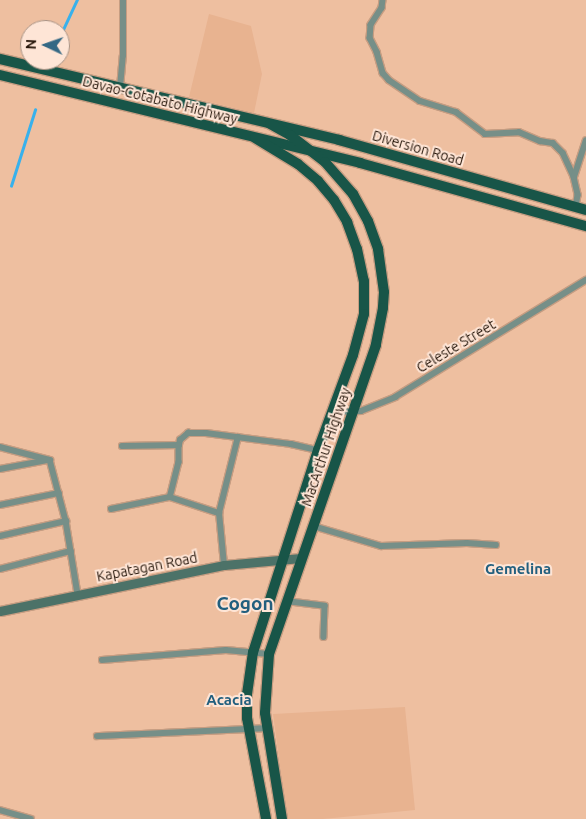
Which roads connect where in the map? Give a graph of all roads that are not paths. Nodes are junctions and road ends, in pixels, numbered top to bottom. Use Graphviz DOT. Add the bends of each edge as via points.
graph roads {
  1 [pos="123,0"];
  2 [pos="383,0"];
  3 [pos="0,59"];
  4 [pos="0,75"];
  5 [pos="120,88"];
  6 [pos="242,118"];
  7 [pos="270,124"];
  8 [pos="255,138"];
  9 [pos="586,141"];
  10 [pos="314,152"];
  11 [pos="360,163"];
  12 [pos="574,177"];
  13 [pos="347,186"];
  14 [pos="581,209"];
  15 [pos="586,226"];
  16 [pos="586,280"];
  17 [pos="332,412"];
  18 [pos="352,412"];
  19 [pos="238,437"];
  20 [pos="179,445"];
  21 [pos="122,446"];
  22 [pos="0,447"];
  23 [pos="318,450"];
  24 [pos="50,460"];
  25 [pos="0,469"];
  26 [pos="59,493"];
  27 [pos="170,497"];
  28 [pos="0,505"];
  29 [pos="111,509"];
  30 [pos="219,513"];
  31 [pos="66,521"];
  32 [pos="313,526"];
  33 [pos="0,536"];
  34 [pos="496,545"];
  35 [pos="71,551"];
  36 [pos="301,558"];
  37 [pos="282,560"];
  38 [pos="224,565"];
  39 [pos="0,568"];
  40 [pos="78,594"];
  41 [pos="286,601"];
  42 [pos="0,611"];
  43 [pos="324,637"];
  44 [pos="253,652"];
  45 [pos="270,654"];
  46 [pos="102,660"];
  47 [pos="266,728"];
  48 [pos="249,729"];
  49 [pos="97,736"];
  50 [pos="0,810"];
  51 [pos="31,819"];
  52 [pos="266,819"];
  53 [pos="282,819"];
  1 -- 5 [label="street"];
  2 -- 12 [label="street" via="382,8 371,24 370,38 388,80 420,100 456,112 485,134 519,132 553,143 563,153"];
  3 -- 5 [label="highway, Davao-Cotabato Highway"];
  4 -- 8 [label="highway, Davao-Cotabato Highway"];
  5 -- 6 [label="highway, Davao-Cotabato Highway"];
  6 -- 7 [label="highway, Diversion Road"];
  7 -- 10 [label="highway, MacArthur Highway"];
  7 -- 14 [label="highway, Diversion Road" via="339,140"];
  8 -- 10 [label="highway, Diversion Road"];
  8 -- 17 [label="highway, MacArthur Highway" via="288,156 318,181 339,208 357,249 364,281 364,314"];
  9 -- 12 [label="street"];
  10 -- 11 [label="highway, Diversion Road"];
  10 -- 13 [label="highway, MacArthur Highway"];
  11 -- 13 [label="highway" via="348,166 344,171"];
  11 -- 15 [label="highway, Diversion Road"];
  12 -- 14 [label="street"];
  13 -- 18 [label="highway, MacArthur Highway" via="373,234 384,292 376,345"];
  16 -- 18 [label="street, Celeste Street" via="395,397"];
  17 -- 18 [label="street, Celeste Street"];
  17 -- 23 [label="highway, MacArthur Highway"];
  18 -- 32 [label="highway, MacArthur Highway"];
  19 -- 20 [label="street" via="188,433"];
  19 -- 23 [label="street"];
  19 -- 30 [label="street"];
  20 -- 21 [label="street"];
  20 -- 27 [label="street" via="179,462"];
  22 -- 24 [label="street"];
  23 -- 37 [label="highway, MacArthur Highway"];
  24 -- 25 [label="street"];
  24 -- 26 [label="street"];
  26 -- 28 [label="street"];
  26 -- 31 [label="street"];
  27 -- 29 [label="street"];
  27 -- 30 [label="street"];
  30 -- 38 [label="street"];
  31 -- 33 [label="street"];
  31 -- 35 [label="street"];
  32 -- 34 [label="street" via="381,546 467,542"];
  32 -- 36 [label="highway, MacArthur Highway"];
  35 -- 39 [label="street"];
  35 -- 40 [label="street"];
  36 -- 37 [label="main road, Kapatagan Road"];
  36 -- 41 [label="highway, MacArthur Highway"];
  37 -- 38 [label="main road, Kapatagan Road"];
  37 -- 44 [label="highway, MacArthur Highway"];
  38 -- 40 [label="main road, Kapatagan Road"];
  40 -- 42 [label="main road, Kapatagan Road"];
  41 -- 43 [label="street" via="325,606"];
  41 -- 45 [label="highway, MacArthur Highway"];
  44 -- 45 [label="street"];
  44 -- 46 [label="street" via="226,650"];
  44 -- 48 [label="highway, MacArthur Highway" via="248,694"];
  45 -- 47 [label="highway, MacArthur Highway" via="265,696"];
  47 -- 48 [label="street"];
  47 -- 53 [label="highway, MacArthur Highway"];
  48 -- 49 [label="street"];
  48 -- 52 [label="highway, MacArthur Highway"];
  50 -- 51 [label="street"];
}
